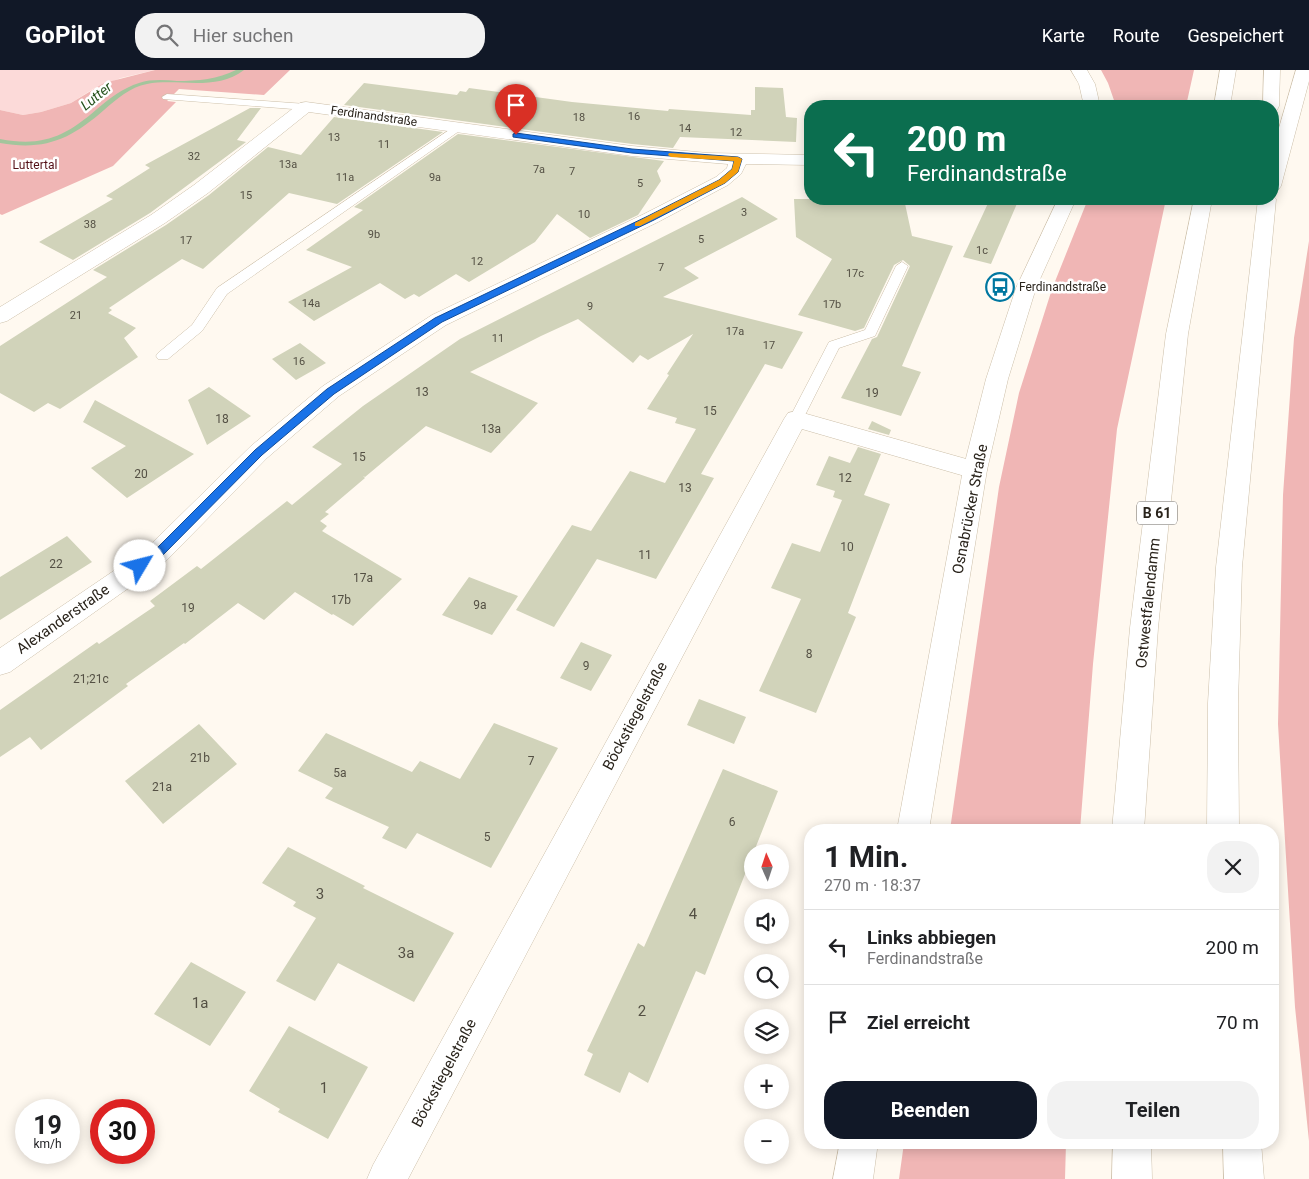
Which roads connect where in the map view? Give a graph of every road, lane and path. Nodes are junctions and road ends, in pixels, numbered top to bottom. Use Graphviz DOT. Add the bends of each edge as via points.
graph roads {
  1 [pos="1079,70"];
  2 [pos="1228,70"];
  3 [pos="1272,70"];
  4 [pos="1304,70"];
  5 [pos="1209,87"];
  6 [pos="167,97"];
  7 [pos="1091,100"];
  8 [pos="1210,100"];
  9 [pos="1223,100"];
  10 [pos="1271,100"];
  11 [pos="306,107"];
  12 [pos="458,127"];
  13 [pos="738,159"];
  14 [pos="804,160"];
  15 [pos="1279,161"];
  16 [pos="1064,205"];
  17 [pos="1202,205"];
  18 [pos="1268,205"];
  19 [pos="902,266"];
  20 [pos="0,316"];
  21 [pos="164,356"];
  22 [pos="796,418"];
  23 [pos="975,470"];
  24 [pos="0,663"];
  25 [pos="914,824"];
  26 [pos="1128,824"];
  27 [pos="1223,824"];
  28 [pos="858,1149"];
  29 [pos="1132,1149"];
  30 [pos="1242,1149"];
  31 [pos="387,1179"];
  32 [pos="853,1179"];
  33 [pos="1132,1179"];
  34 [pos="1244,1179"];
  1 -- 7 [label="main road"];
  2 -- 9 [label="main road"];
  3 -- 10 [label="main road"];
  4 -- 15 [label="main road"];
  5 -- 8 [label="main road"];
  6 -- 11 [label="lane"];
  11 -- 12 [label="main road, Ferdinandstraße"];
  11 -- 20 [label="main road" via="158,219"];
  12 -- 13 [label="main road, Ferdinandstraße" via="632,151"];
  12 -- 21 [label="lane" via="222,291 197,328"];
  13 -- 14 [label="main road, Ferdinandstraße"];
  13 -- 24 [label="main road, Alexanderstraße" via="736,170 722,182 438,320 330,391 258,452 156,556"];
  16 -- 23 [label="main road, Osnabrücker Straße" via="1026,288 997,380"];
  17 -- 26 [label="main road, Ostwestfalendamm / B 61" via="1177,334 1144,628"];
  18 -- 27 [label="main road" via="1229,567 1223,702"];
  19 -- 22 [label="lane" via="870,333 834,345"];
  22 -- 23 [label="main road"];
  22 -- 31 [label="main road, Böckstiegelstraße"];
  23 -- 25 [label="main road, Osnabrücker Straße"];
  28 -- 32 [label="main road"];
  29 -- 33 [label="main road"];
  30 -- 34 [label="main road"];
}
